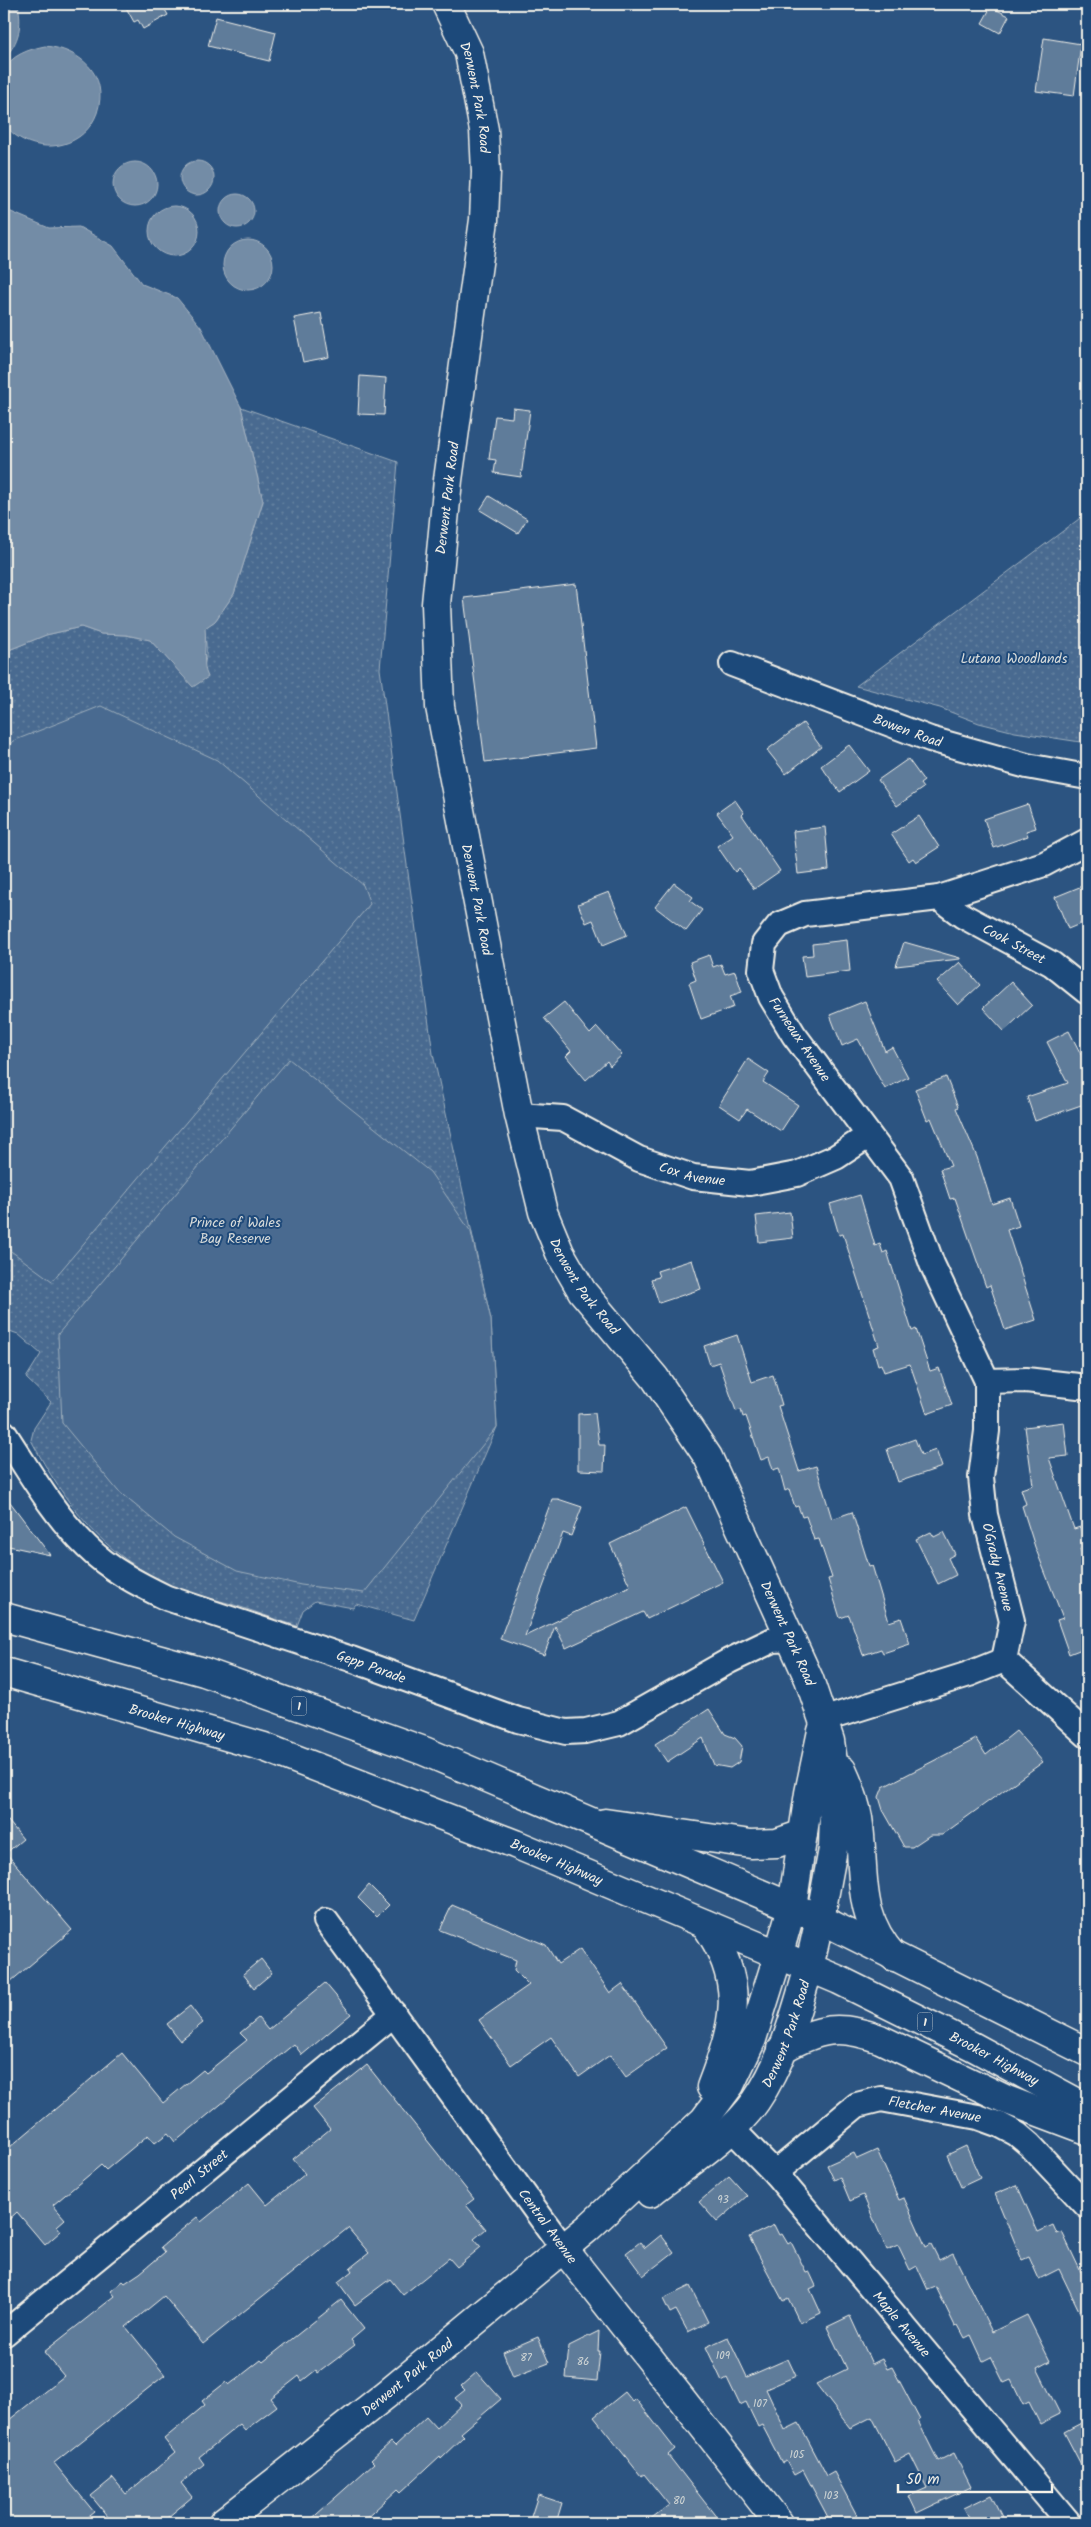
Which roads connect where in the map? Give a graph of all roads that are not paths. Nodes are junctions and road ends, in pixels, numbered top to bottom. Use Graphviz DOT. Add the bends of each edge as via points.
graph roads {
  1 [pos="446,4"];
  2 [pos="732,664"];
  3 [pos="1087,777"];
  4 [pos="1087,841"];
  5 [pos="939,898"];
  6 [pos="1087,992"];
  7 [pos="519,1115"];
  8 [pos="868,1136"];
  9 [pos="987,1381"];
  10 [pos="1087,1387"];
  11 [pos="4,1432"];
  12 [pos="4,1617"];
  13 [pos="792,1638"];
  14 [pos="1004,1660"];
  15 [pos="4,1672"];
  16 [pos="825,1729"];
  17 [pos="1087,1735"];
  18 [pos="586,1820"];
  19 [pos="804,1834"];
  20 [pos="792,1907"];
  21 [pos="820,1919"];
  22 [pos="326,1921"];
  23 [pos="705,1924"];
  24 [pos="778,1956"];
  25 [pos="894,1957"];
  26 [pos="809,1967"];
  27 [pos="394,2014"];
  28 [pos="782,2049"];
  29 [pos="1087,2052"];
  30 [pos="1087,2108"];
  31 [pos="731,2128"];
  32 [pos="1087,2130"];
  33 [pos="682,2141"];
  34 [pos="775,2173"];
  35 [pos="1087,2206"];
  36 [pos="588,2228"];
  37 [pos="563,2248"];
  38 [pos="4,2334"];
  39 [pos="223,2523"];
  40 [pos="779,2523"];
  41 [pos="1069,2523"];
  1 -- 7 [label="main road, Derwent Park Road" via="469,53 484,130 486,172 483,229 448,480 436,604 440,707"];
  2 -- 3 [label="street, Bowen Road" via="930,739 1027,766"];
  4 -- 5 [label="street, Furneaux Avenue" via="1044,864"];
  5 -- 6 [label="street, Cook Street" via="963,916 1052,964"];
  5 -- 8 [label="street, Furneaux Avenue" via="804,914 779,925 764,944 761,970 771,997 794,1035"];
  7 -- 8 [label="street, Cox Avenue" via="563,1118 639,1159 693,1176 750,1183 797,1174 836,1158"];
  7 -- 13 [label="main road, Derwent Park Road" via="542,1212 560,1253 582,1291 655,1378 708,1457"];
  8 -- 9 [label="street, Furneaux Avenue" via="901,1178 932,1264"];
  9 -- 10 [label="street" via="1026,1380"];
  9 -- 14 [label="street, O'Grady Avenue" via="987,1431 981,1477 985,1515 1012,1622"];
  11 -- 13 [label="street, Gepp Parade" via="44,1493 87,1547 140,1585 167,1598 549,1730 586,1731 619,1723 729,1661 773,1640"];
  12 -- 18 [label="main road, 1" via="213,1676 424,1751"];
  13 -- 16 [label="main road, Derwent Park Road"];
  14 -- 16 [label="street"];
  14 -- 17 [label="street"];
  15 -- 23 [label="main road, Brooker Highway / 1" via="264,1747 515,1844"];
  16 -- 19 [label="main road, Derwent Park Road" via="809,1794"];
  16 -- 21 [label="main road, Derwent Park Road" via="835,1776 835,1816"];
  16 -- 25 [label="main road" via="848,1782 858,1817 867,1912"];
  18 -- 19 [label="main road" via="751,1844 776,1843"];
  18 -- 20 [label="main road, 1"];
  19 -- 20 [label="main road, Derwent Park Road"];
  20 -- 21 [label="main road, 1"];
  20 -- 24 [label="main road, Derwent Park Road"];
  21 -- 25 [label="main road, 1"];
  21 -- 26 [label="main road, Derwent Park Road"];
  22 -- 27 [label="street, Central Avenue"];
  23 -- 24 [label="main road, Brooker Highway / 1"];
  23 -- 33 [label="main road" via="729,1965 732,2013 724,2053 703,2108"];
  24 -- 26 [label="main road, Brooker Highway / 1"];
  24 -- 33 [label="main road, Derwent Park Road" via="752,2039 730,2085 704,2120"];
  25 -- 29 [label="main road, 1"];
  26 -- 28 [label="main road, Derwent Park Road"];
  26 -- 30 [label="main road, Brooker Highway / 1" via="901,2010"];
  27 -- 37 [label="street, Central Avenue"];
  27 -- 38 [label="street, Pearl Street"];
  28 -- 31 [label="main road, Derwent Park Road" via="755,2102"];
  28 -- 32 [label="main road" via="820,2031 848,2029 861,2032 1008,2100"];
  31 -- 34 [label="street, Maple Avenue"];
  31 -- 36 [label="main road, Derwent Park Road" via="629,2209"];
  33 -- 36 [label="main road, Derwent Park Road"];
  34 -- 35 [label="street, Fletcher Avenue" via="857,2105 881,2099 978,2116 1000,2125 1030,2145"];
  34 -- 41 [label="street, Maple Avenue"];
  36 -- 37 [label="main road, Derwent Park Road"];
  37 -- 39 [label="main road, Derwent Park Road" via="387,2394"];
  37 -- 40 [label="main road, Central Avenue"];
}
